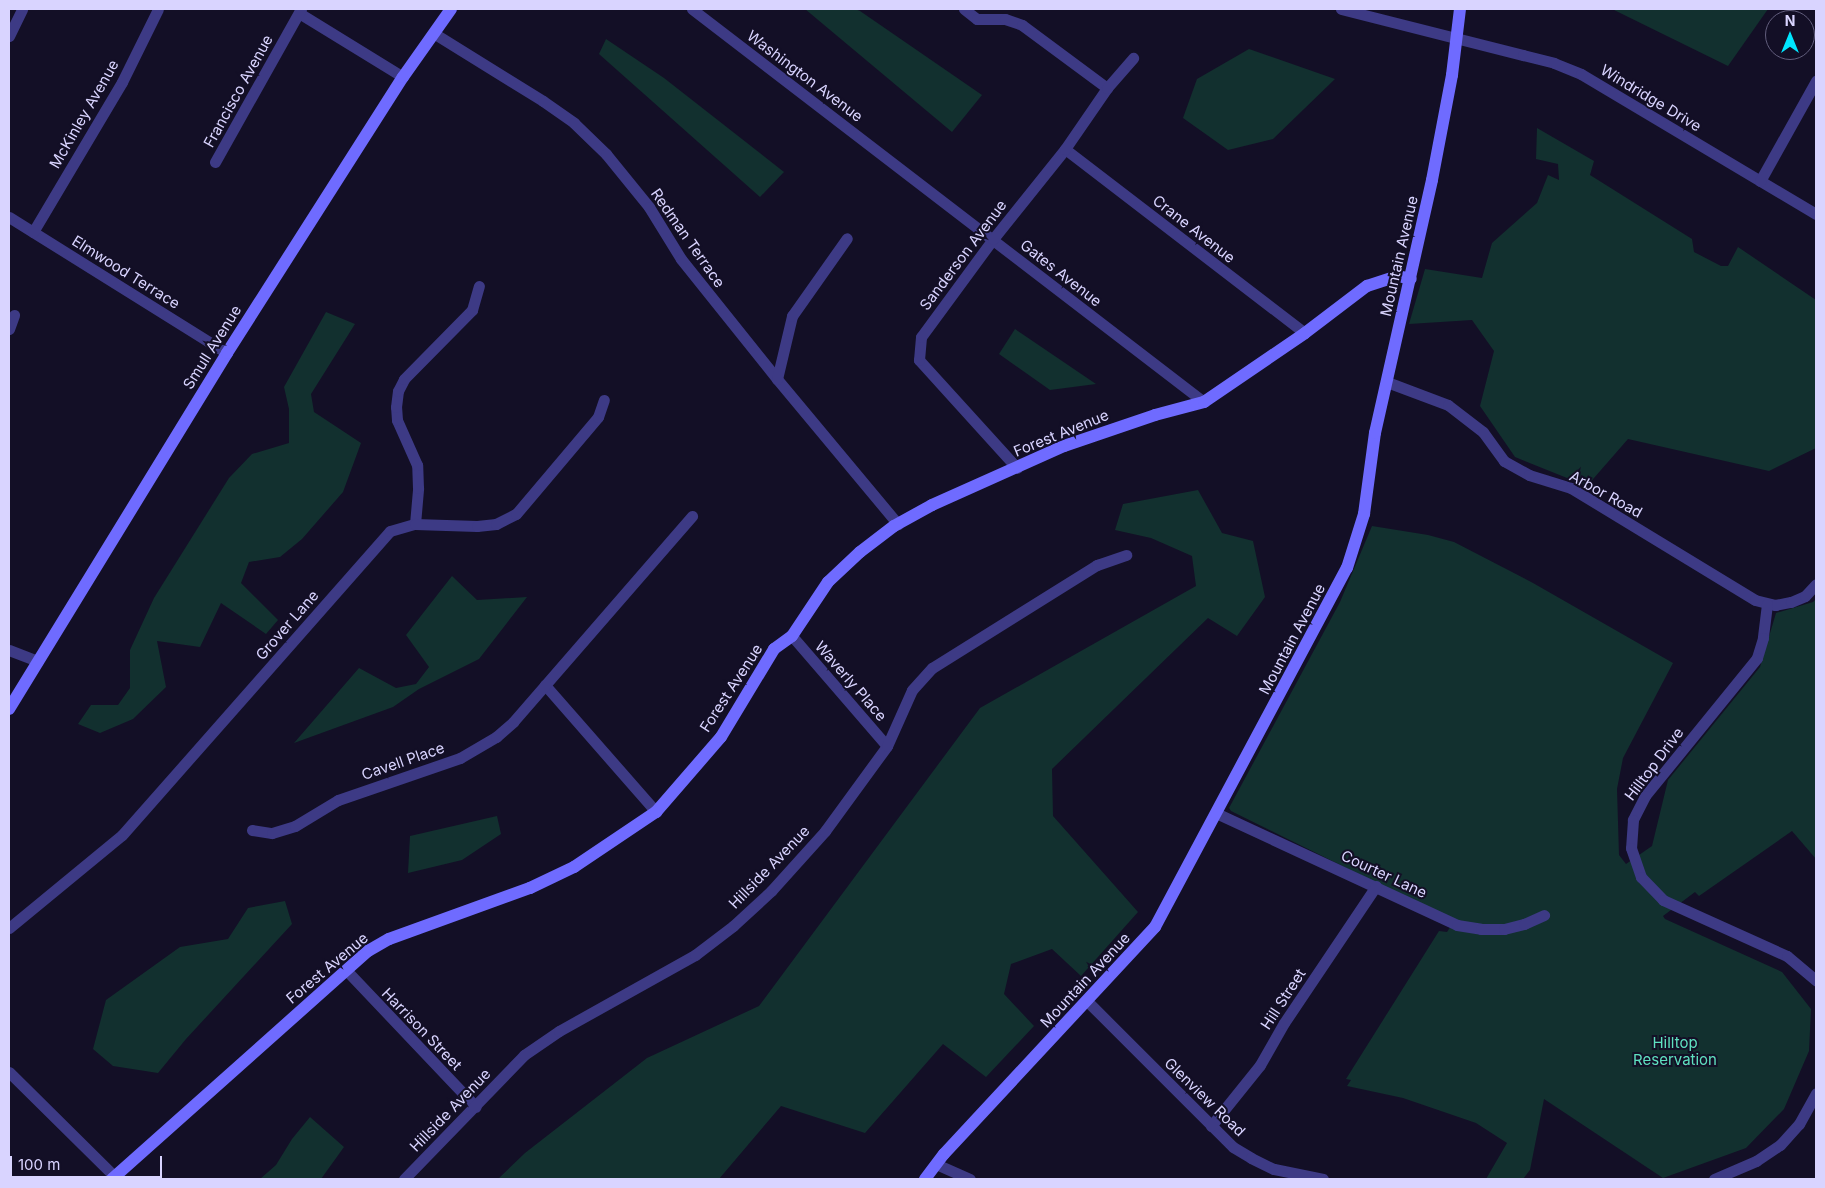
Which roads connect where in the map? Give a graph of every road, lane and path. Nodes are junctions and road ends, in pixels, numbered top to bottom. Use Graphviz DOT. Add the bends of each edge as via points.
graph roads {
  1 [pos="22,9"];
  2 [pos="158,9"];
  3 [pos="451,9"];
  4 [pos="692,9"];
  5 [pos="964,9"];
  6 [pos="1341,9"];
  7 [pos="1460,9"];
  8 [pos="300,11"];
  9 [pos="435,34"];
  10 [pos="9,36"];
  11 [pos="1457,40"];
  12 [pos="1133,58"];
  13 [pos="403,77"];
  14 [pos="1816,81"];
  15 [pos="1107,88"];
  16 [pos="1065,149"];
  17 [pos="215,162"];
  18 [pos="900,167"];
  19 [pos="1760,180"];
  20 [pos="1816,214"];
  21 [pos="9,217"];
  22 [pos="33,232"];
  23 [pos="848,238"];
  24 [pos="993,239"];
  25 [pos="1411,279"];
  26 [pos="479,286"];
  27 [pos="14,315"];
  28 [pos="9,329"];
  29 [pos="1305,333"];
  30 [pos="227,353"];
  31 [pos="777,379"];
  32 [pos="1387,382"];
  33 [pos="604,400"];
  34 [pos="1204,402"];
  35 [pos="1017,468"];
  36 [pos="692,516"];
  37 [pos="414,524"];
  38 [pos="898,524"];
  39 [pos="1126,555"];
  40 [pos="1816,584"];
  41 [pos="1767,604"];
  42 [pos="792,636"];
  43 [pos="9,650"];
  44 [pos="38,662"];
  45 [pos="545,685"];
  46 [pos="9,708"];
  47 [pos="887,746"];
  48 [pos="656,812"];
  49 [pos="1216,813"];
  50 [pos="252,830"];
  51 [pos="1376,886"];
  52 [pos="1544,916"];
  53 [pos="9,928"];
  54 [pos="347,971"];
  55 [pos="1816,980"];
  56 [pos="1087,1002"];
  57 [pos="9,1072"];
  58 [pos="1816,1093"];
  59 [pos="476,1107"];
  60 [pos="1212,1126"];
  61 [pos="936,1164"];
  62 [pos="115,1179"];
  63 [pos="404,1179"];
  64 [pos="925,1179"];
  65 [pos="970,1179"];
  66 [pos="1323,1179"];
  67 [pos="1714,1179"];
  1 -- 10 [label="street"];
  2 -- 22 [label="street, McKinley Avenue" via="122,82"];
  3 -- 9 [label="street, Smull Avenue"];
  4 -- 18 [label="street, Washington Avenue"];
  5 -- 15 [label="street" via="977,19 1005,19 1022,25"];
  6 -- 11 [label="street, Windridge Drive"];
  7 -- 11 [label="street, Mountain Avenue"];
  8 -- 13 [label="street"];
  8 -- 17 [label="street, Francisco Avenue"];
  9 -- 13 [label="street, Smull Avenue"];
  9 -- 31 [label="street, Redman Terrace" via="543,101 606,154 649,206 682,259"];
  11 -- 19 [label="street, Windridge Drive" via="1547,61 1581,74"];
  11 -- 25 [label="street, Mountain Avenue"];
  12 -- 15 [label="street, Sanderson Avenue"];
  13 -- 30 [label="street, Smull Avenue"];
  14 -- 19 [label="street"];
  15 -- 16 [label="street, Sanderson Avenue"];
  16 -- 24 [label="street, Sanderson Avenue"];
  16 -- 29 [label="street, Crane Avenue"];
  18 -- 24 [label="street, Gates Avenue"];
  19 -- 20 [label="street, Windridge Drive"];
  21 -- 22 [label="street, Elmwood Terrace"];
  22 -- 30 [label="street, Elmwood Terrace"];
  23 -- 31 [label="street" via="792,316"];
  24 -- 34 [label="street, Gates Avenue"];
  24 -- 35 [label="street, Sanderson Avenue" via="921,337 919,360"];
  25 -- 29 [label="street, Forest Avenue" via="1398,276 1367,286"];
  25 -- 32 [label="street, Mountain Avenue"];
  26 -- 37 [label="street" via="472,310 404,379 398,391 398,420 417,465"];
  27 -- 28 [label="street"];
  29 -- 34 [label="street, Forest Avenue"];
  30 -- 44 [label="street, Smull Avenue"];
  31 -- 38 [label="street, Redman Terrace"];
  32 -- 41 [label="street, Arbor Road" via="1448,404 1482,432 1504,461 1529,475 1571,488 1750,597"];
  32 -- 49 [label="street, Mountain Avenue" via="1375,433 1364,514 1347,568"];
  33 -- 37 [label="street, Grover Lane" via="598,417 516,514 496,524 477,526"];
  34 -- 35 [label="street, Forest Avenue" via="1154,415 1064,446"];
  35 -- 38 [label="street, Forest Avenue" via="932,504"];
  36 -- 45 [label="street, Cavell Place"];
  37 -- 53 [label="street, Grover Lane" via="390,531 378,542 122,835"];
  38 -- 42 [label="street, Forest Avenue" via="860,552 828,582"];
  39 -- 47 [label="street, Hillside Avenue" via="1097,565 932,668 912,690"];
  40 -- 41 [label="street" via="1798,600"];
  41 -- 55 [label="street, Hilltop Drive" via="1757,658 1645,796 1633,820 1631,848 1641,877 1662,900 1786,956"];
  42 -- 47 [label="street, Waverly Place"];
  42 -- 48 [label="street, Forest Avenue" via="774,649 721,737"];
  43 -- 44 [label="street"];
  44 -- 46 [label="street, Smull Avenue"];
  45 -- 48 [label="street"];
  45 -- 50 [label="street, Cavell Place" via="505,730 474,752 352,794 295,826 272,833"];
  47 -- 59 [label="street, Hillside Avenue" via="825,831 771,891 733,926 695,954 560,1030 524,1055"];
  48 -- 54 [label="street, Forest Avenue" via="574,867 484,906 389,939"];
  49 -- 51 [label="street, Courter Lane"];
  49 -- 56 [label="street, Mountain Avenue" via="1154,927"];
  51 -- 52 [label="street, Courter Lane" via="1469,928 1504,929"];
  51 -- 60 [label="street, Hill Street" via="1284,1023 1260,1065"];
  54 -- 59 [label="street, Harrison Street"];
  54 -- 62 [label="street, Forest Avenue"];
  56 -- 60 [label="street, Glenview Road"];
  56 -- 61 [label="street, Mountain Avenue"];
  57 -- 62 [label="street"];
  58 -- 67 [label="street" via="1799,1124 1780,1144 1756,1161"];
  59 -- 63 [label="street, Hillside Avenue"];
  60 -- 66 [label="street, Glenview Road" via="1233,1147 1260,1163 1288,1173"];
  61 -- 64 [label="street, Mountain Avenue"];
  61 -- 65 [label="street"];
}
